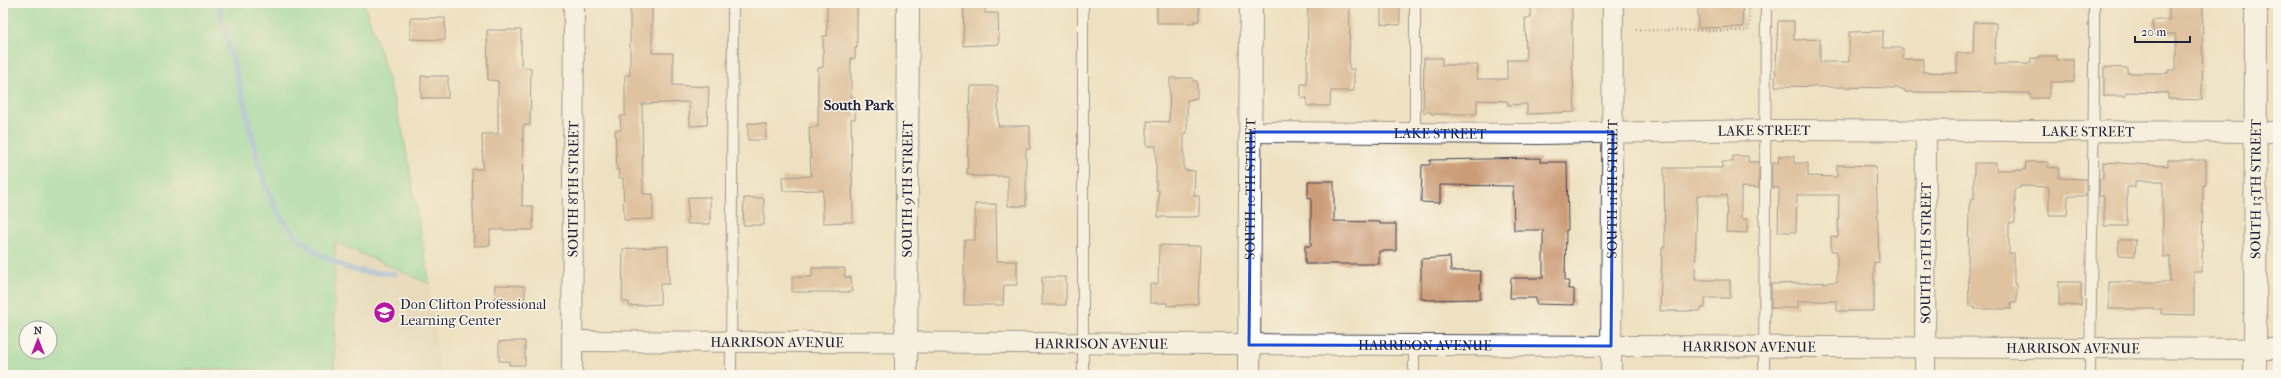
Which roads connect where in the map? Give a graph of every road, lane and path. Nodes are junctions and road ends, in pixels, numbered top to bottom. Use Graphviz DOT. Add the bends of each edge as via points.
graph roads {
  1 [pos="574,3"];
  2 [pos="733,3"];
  3 [pos="908,3"];
  4 [pos="1083,3"];
  5 [pos="1251,3"];
  6 [pos="1415,3"];
  7 [pos="1613,3"];
  8 [pos="1749,3"];
  9 [pos="1766,3"];
  10 [pos="2094,3"];
  11 [pos="2256,3"];
  12 [pos="1636,30"];
  13 [pos="1766,130"];
  14 [pos="1926,130"];
  15 [pos="2094,131"];
  16 [pos="1250,132"];
  17 [pos="1613,132"];
  18 [pos="2256,132"];
  19 [pos="2278,132"];
  20 [pos="1415,133"];
  21 [pos="572,341"];
  22 [pos="731,342"];
  23 [pos="906,343"];
  24 [pos="1083,344"];
  25 [pos="1249,345"];
  26 [pos="1414,345"];
  27 [pos="1611,346"];
  28 [pos="1764,347"];
  29 [pos="1925,347"];
  30 [pos="2090,349"];
  31 [pos="2255,349"];
  32 [pos="2278,349"];
  33 [pos="572,375"];
  34 [pos="731,375"];
  35 [pos="906,375"];
  36 [pos="1083,375"];
  37 [pos="1249,375"];
  38 [pos="1414,375"];
  39 [pos="1611,375"];
  40 [pos="1764,375"];
  41 [pos="1925,375"];
  42 [pos="2090,375"];
  43 [pos="2255,375"];
  1 -- 21 [label="street, SOUTH 8TH STREET"];
  2 -- 22 [label="lane"];
  3 -- 23 [label="main road, SOUTH 9TH STREET"];
  4 -- 24 [label="lane"];
  5 -- 16 [label="main road, SOUTH 10TH STREET"];
  6 -- 20 [label="lane"];
  7 -- 17 [label="street, SOUTH 11TH STREET"];
  8 -- 12 [label="path" via="1749,27 1746,31"];
  9 -- 13 [label="lane"];
  10 -- 15 [label="lane"];
  11 -- 18 [label="main road, SOUTH 13TH STREET"];
  13 -- 14 [label="street, LAKE STREET"];
  13 -- 17 [label="street, LAKE STREET"];
  13 -- 28 [label="lane"];
  14 -- 15 [label="street, LAKE STREET"];
  14 -- 29 [label="street, SOUTH 12TH STREET"];
  15 -- 18 [label="street, LAKE STREET"];
  15 -- 30 [label="lane"];
  16 -- 20 [label="street, LAKE STREET"];
  16 -- 25 [label="main road, SOUTH 10TH STREET"];
  17 -- 20 [label="street, LAKE STREET"];
  17 -- 27 [label="street, SOUTH 11TH STREET"];
  18 -- 19 [label="street, LAKE STREET"];
  18 -- 31 [label="main road, SOUTH 13TH STREET"];
  21 -- 22 [label="street, HARRISON AVENUE"];
  21 -- 33 [label="street, SOUTH 8TH STREET"];
  22 -- 23 [label="street, HARRISON AVENUE"];
  22 -- 34 [label="lane"];
  23 -- 24 [label="street, HARRISON AVENUE"];
  23 -- 35 [label="main road, SOUTH 9TH STREET"];
  24 -- 25 [label="street, HARRISON AVENUE"];
  24 -- 36 [label="lane"];
  25 -- 26 [label="street, HARRISON AVENUE"];
  25 -- 37 [label="main road, SOUTH 10TH STREET"];
  26 -- 27 [label="street, HARRISON AVENUE"];
  26 -- 38 [label="lane"];
  27 -- 28 [label="street, HARRISON AVENUE"];
  27 -- 39 [label="street, SOUTH 11TH STREET"];
  28 -- 29 [label="street, HARRISON AVENUE"];
  28 -- 40 [label="lane"];
  29 -- 30 [label="street, HARRISON AVENUE"];
  29 -- 41 [label="street, SOUTH 12TH STREET"];
  30 -- 31 [label="street, HARRISON AVENUE"];
  30 -- 42 [label="lane"];
  31 -- 32 [label="street, HARRISON AVENUE"];
  31 -- 43 [label="main road, SOUTH 13TH STREET"];
}
